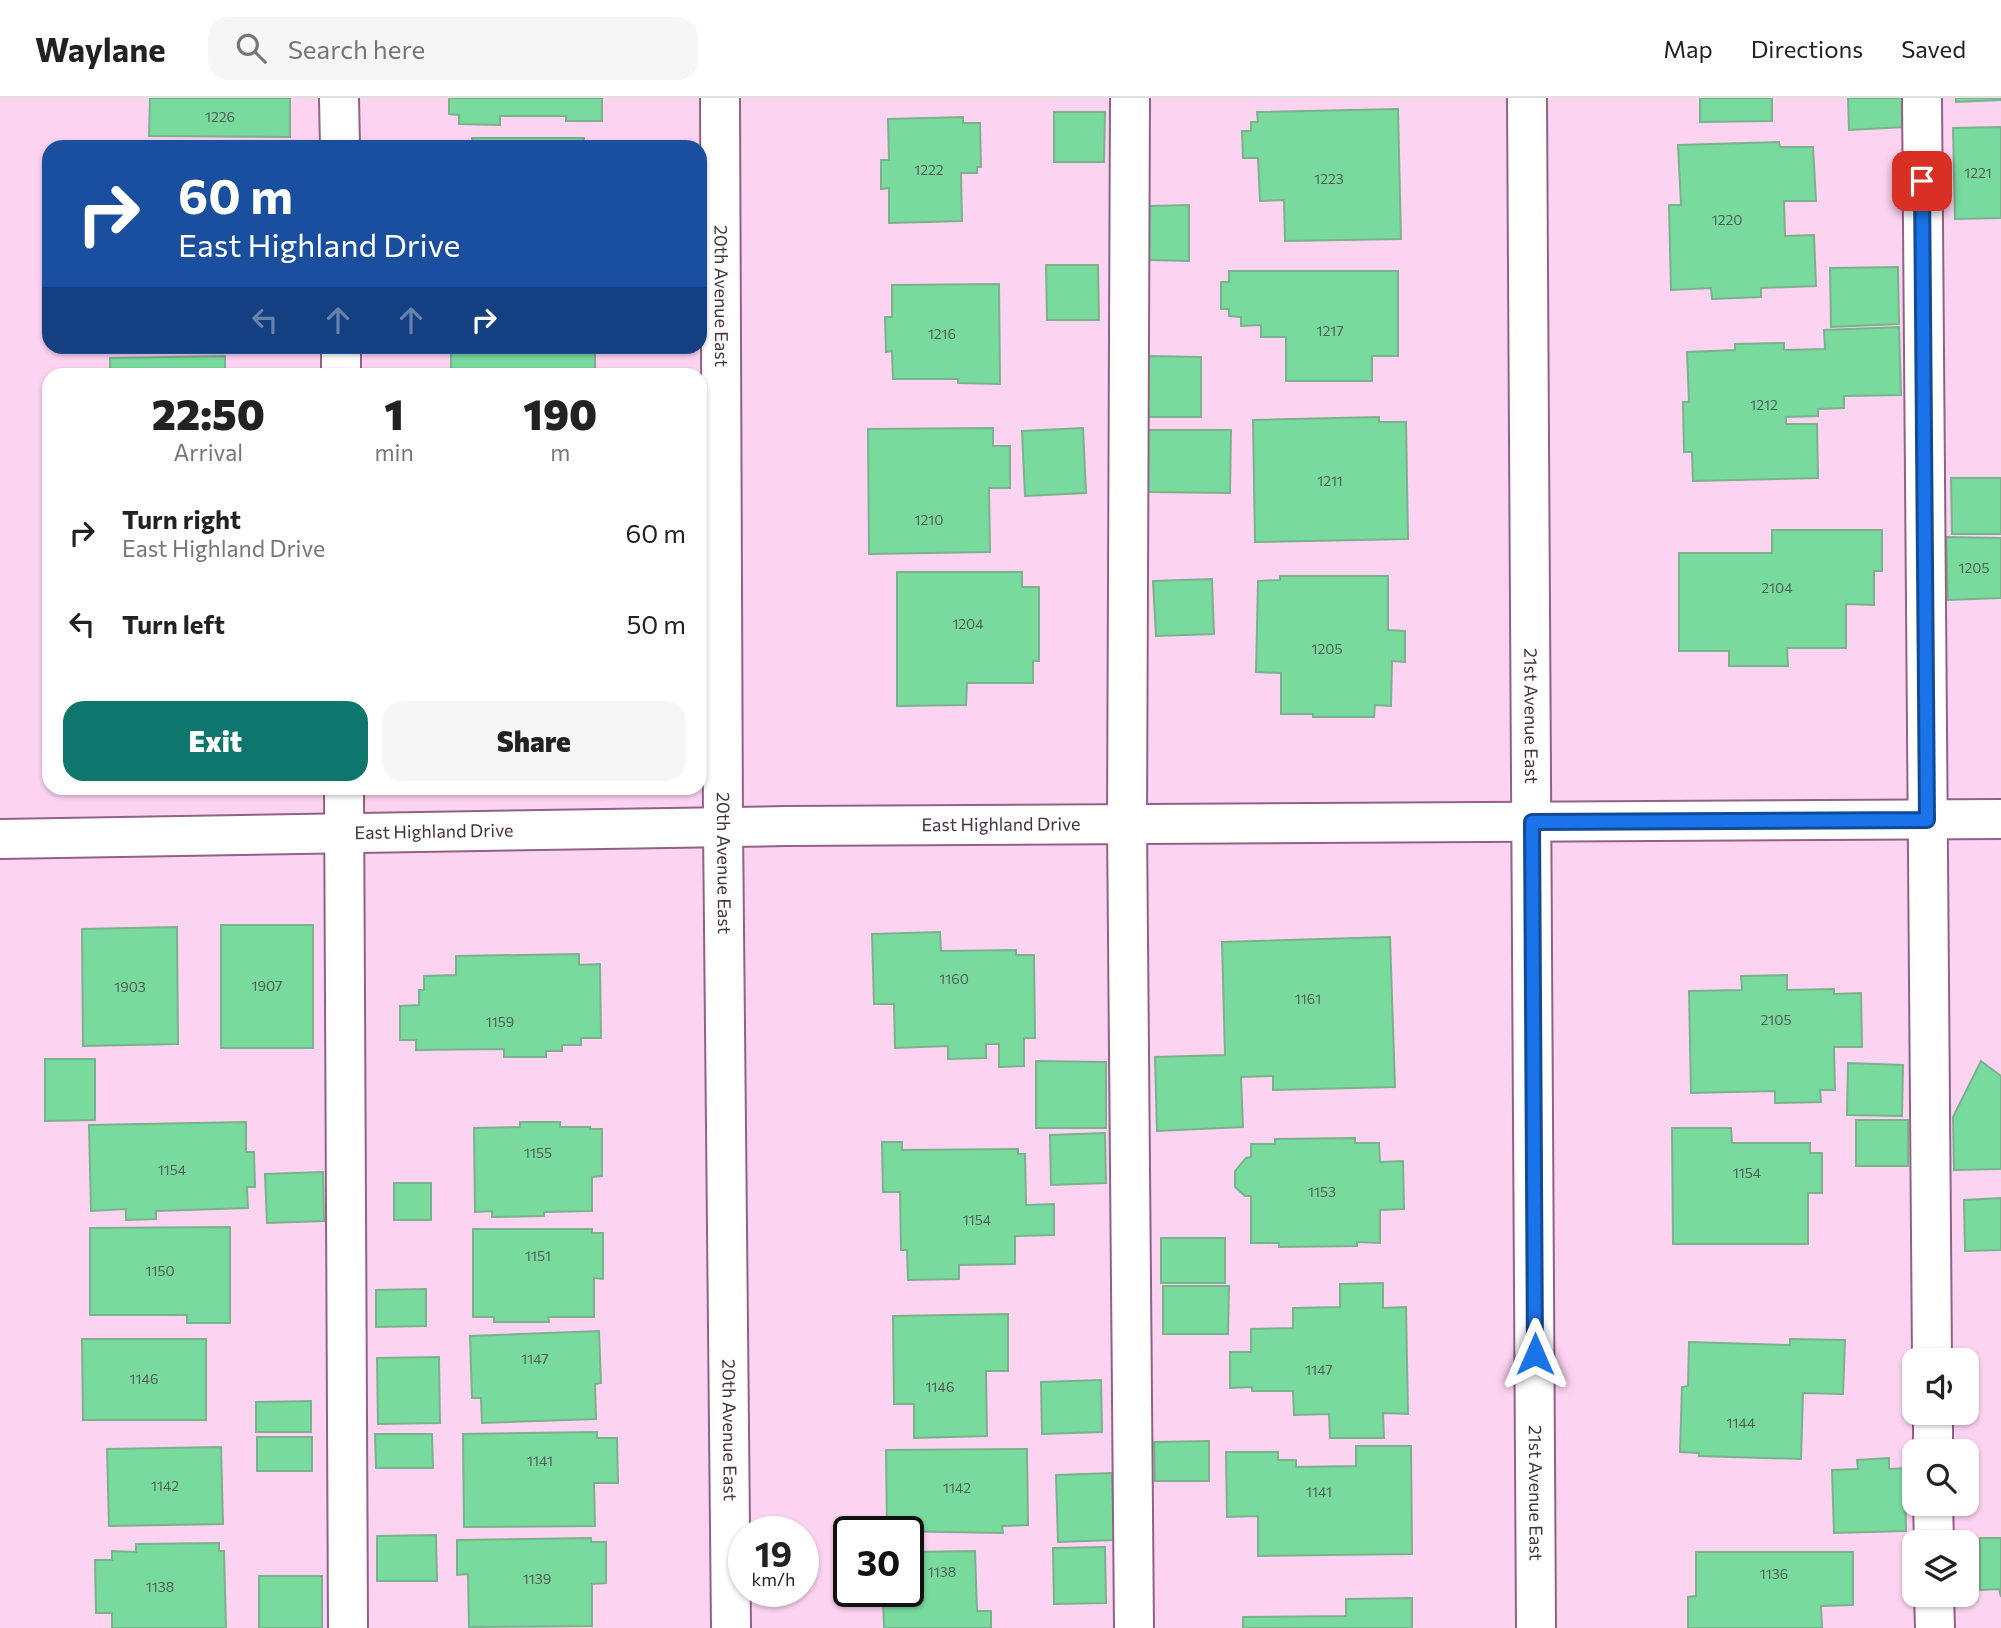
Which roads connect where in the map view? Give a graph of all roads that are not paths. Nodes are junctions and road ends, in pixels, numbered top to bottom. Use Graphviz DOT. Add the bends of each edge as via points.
graph roads {
  1 [pos="339,98"];
  2 [pos="720,98"];
  3 [pos="1130,98"];
  4 [pos="1527,98"];
  5 [pos="1922,98"];
  6 [pos="340,140"];
  7 [pos="344,795"];
  8 [pos="2001,819"];
  9 [pos="1927,820"];
  10 [pos="1532,822"];
  11 [pos="1126,823"];
  12 [pos="723,827"];
  13 [pos="344,834"];
  14 [pos="0,839"];
  15 [pos="1932,1348"];
  16 [pos="1934,1607"];
  17 [pos="348,1628"];
  18 [pos="731,1628"];
  19 [pos="1134,1628"];
  20 [pos="1536,1628"];
  21 [pos="1934,1628"];
  1 -- 6 [label="street"];
  2 -- 12 [label="street, 20th Avenue East"];
  3 -- 11 [label="street"];
  4 -- 10 [label="street, 21st Avenue East"];
  5 -- 9 [label="street"];
  7 -- 13 [label="street"];
  8 -- 9 [label="street, East Highland Drive"];
  9 -- 10 [label="street, East Highland Drive"];
  9 -- 15 [label="street"];
  10 -- 11 [label="street, East Highland Drive"];
  10 -- 20 [label="street, 21st Avenue East"];
  11 -- 12 [label="street, East Highland Drive"];
  11 -- 19 [label="street"];
  12 -- 13 [label="street, East Highland Drive"];
  12 -- 18 [label="street, 20th Avenue East"];
  13 -- 14 [label="street, East Highland Drive"];
  13 -- 17 [label="street"];
  16 -- 21 [label="street"];
}
